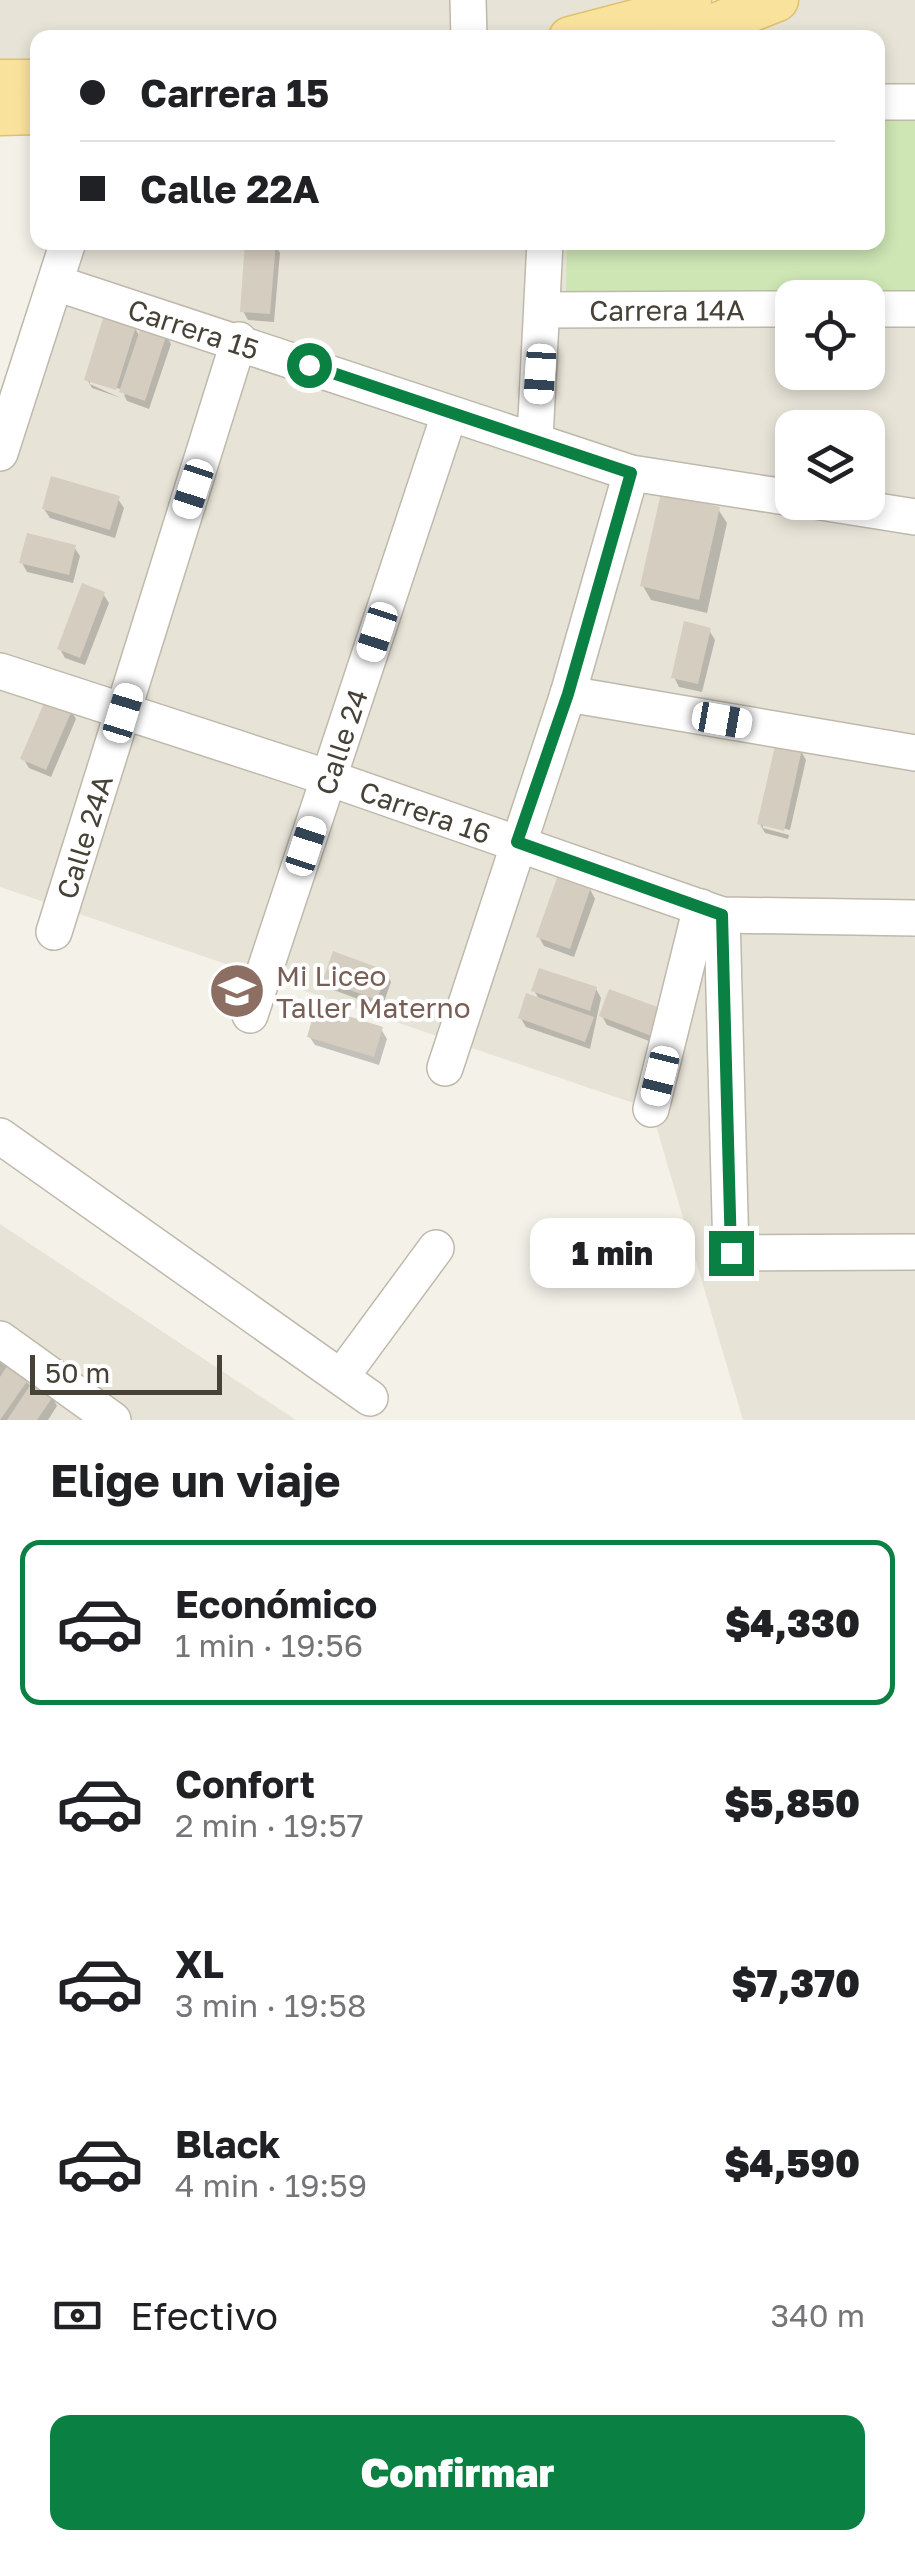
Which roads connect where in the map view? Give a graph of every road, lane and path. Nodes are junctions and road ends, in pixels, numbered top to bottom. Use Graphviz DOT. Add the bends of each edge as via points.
graph roads {
  1 [pos="468,0"];
  2 [pos="690,0"];
  3 [pos="777,0"];
  4 [pos="469,30"];
  5 [pos="601,30"];
  6 [pos="701,30"];
  7 [pos="0,81"];
  8 [pos="30,81"];
  9 [pos="885,102"];
  10 [pos="915,102"];
  11 [pos="30,112"];
  12 [pos="0,114"];
  13 [pos="66,250"];
  14 [pos="545,250"];
  15 [pos="56,282"];
  16 [pos="775,309"];
  17 [pos="885,309"];
  18 [pos="915,309"];
  19 [pos="545,310"];
  20 [pos="240,340"];
  21 [pos="449,414"];
  22 [pos="535,439"];
  23 [pos="0,453"];
  24 [pos="631,473"];
  25 [pos="775,495"];
  26 [pos="885,512"];
  27 [pos="915,517"];
  28 [pos="0,671"];
  29 [pos="568,694"];
  30 [pos="123,713"];
  31 [pos="915,753"];
  32 [pos="328,778"];
  33 [pos="517,842"];
  34 [pos="712,911"];
  35 [pos="915,918"];
  36 [pos="54,932"];
  37 [pos="250,1015"];
  38 [pos="445,1068"];
  39 [pos="651,1109"];
  40 [pos="0,1136"];
  41 [pos="436,1248"];
  42 [pos="915,1252"];
  43 [pos="0,1340"];
  44 [pos="341,1377"];
  45 [pos="370,1398"];
  46 [pos="112,1420"];
  1 -- 4 [label="street"];
  2 -- 5 [label="main road"];
  3 -- 6 [label="main road"];
  7 -- 8 [label="main road"];
  9 -- 10 [label="street"];
  11 -- 12 [label="main road"];
  13 -- 15 [label="street"];
  14 -- 19 [label="street"];
  15 -- 20 [label="street, Carrera 15"];
  15 -- 23 [label="street"];
  16 -- 19 [label="street, Carrera 14A"];
  17 -- 18 [label="street"];
  19 -- 22 [label="street"];
  20 -- 21 [label="street, Carrera 15"];
  20 -- 30 [label="street, Calle 24A"];
  21 -- 22 [label="street, Carrera 15"];
  21 -- 32 [label="street, Calle 24"];
  22 -- 24 [label="street, Carrera 15"];
  24 -- 25 [label="street, Carrera 15"];
  24 -- 29 [label="street"];
  26 -- 27 [label="street"];
  28 -- 30 [label="street, Carrera 16"];
  29 -- 31 [label="street"];
  29 -- 33 [label="street"];
  30 -- 32 [label="street, Carrera 16"];
  30 -- 36 [label="street, Calle 24A"];
  32 -- 33 [label="street, Carrera 16"];
  32 -- 37 [label="street, Calle 24"];
  33 -- 34 [label="street, Carrera 16"];
  33 -- 38 [label="street"];
  34 -- 35 [label="street, Carrera 16"];
  34 -- 39 [label="street"];
  34 -- 42 [label="street" via="731,1253"];
  40 -- 44 [label="street"];
  41 -- 44 [label="street"];
  43 -- 46 [label="street"];
  44 -- 45 [label="street"];
}
